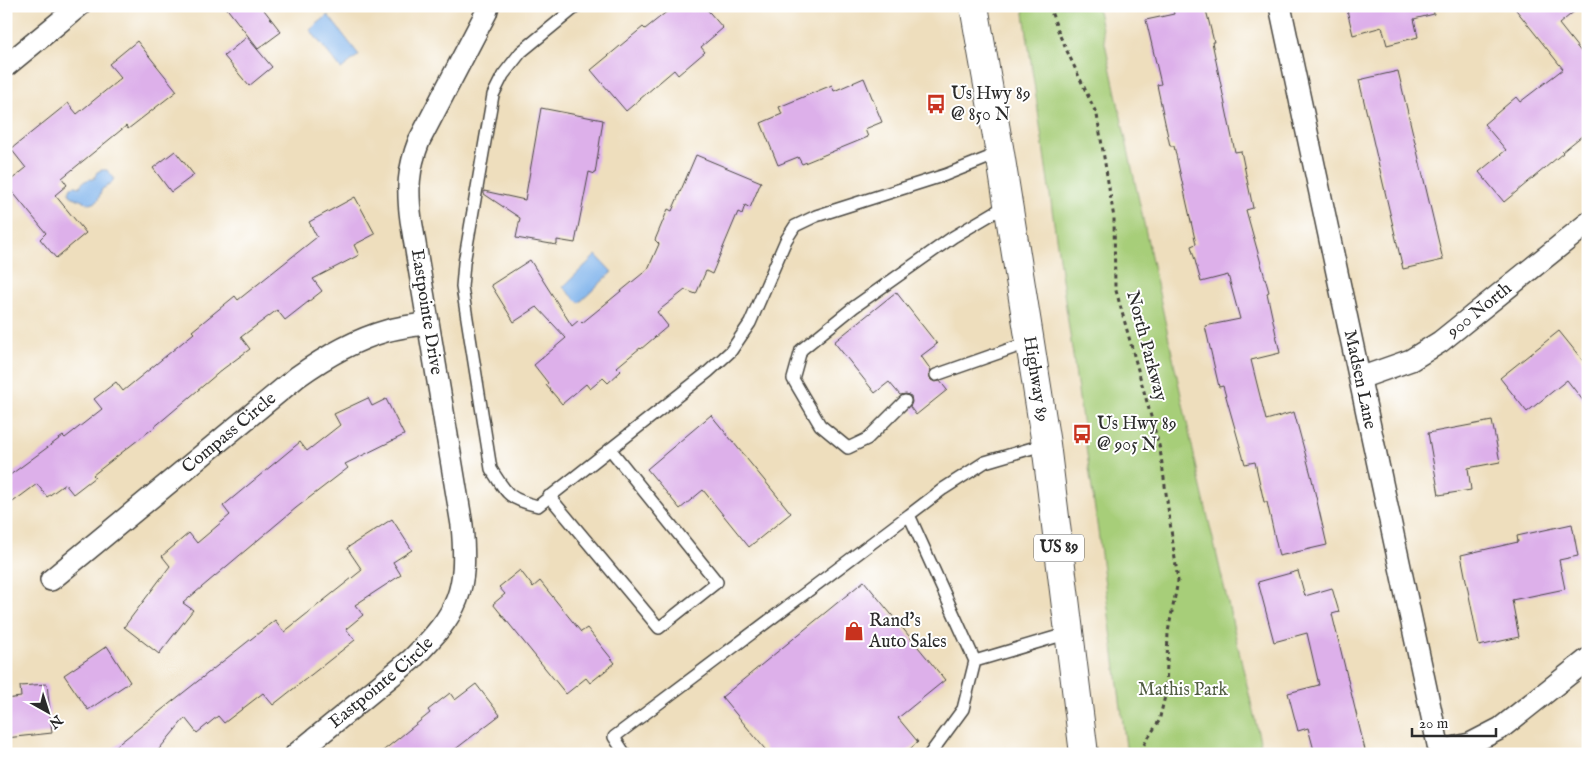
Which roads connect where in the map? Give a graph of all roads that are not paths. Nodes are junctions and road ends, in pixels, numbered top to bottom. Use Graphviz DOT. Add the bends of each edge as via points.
graph roads {
  1 [pos="79,6"];
  2 [pos="488,6"];
  3 [pos="577,6"];
  4 [pos="974,6"];
  5 [pos="1280,6"];
  6 [pos="6,66"];
  7 [pos="1000,153"];
  8 [pos="1008,204"];
  9 [pos="1588,223"];
  10 [pos="428,323"];
  11 [pos="1030,342"];
  12 [pos="936,375"];
  13 [pos="1360,378"];
  14 [pos="905,401"];
  15 [pos="1046,444"];
  16 [pos="610,449"];
  17 [pos="550,496"];
  18 [pos="909,515"];
  19 [pos="51,580"];
  20 [pos="441,628"];
  21 [pos="1069,634"];
  22 [pos="1588,659"];
  23 [pos="975,661"];
  24 [pos="1440,753"];
  25 [pos="296,754"];
  26 [pos="625,754"];
  27 [pos="930,754"];
  28 [pos="1084,754"];
  1 -- 6 [label="street"];
  2 -- 10 [label="street, Eastpointe Drive" via="418,141 408,179"];
  3 -- 17 [label="lane" via="521,52 502,75 493,95 462,287 491,470 505,490 518,501 538,506"];
  4 -- 7 [label="main road, Highway 89 / US 89"];
  5 -- 13 [label="street, Madsen Lane"];
  7 -- 8 [label="main road, Highway 89 / US 89"];
  7 -- 16 [label="lane" via="795,226 750,323 732,350"];
  8 -- 11 [label="main road, Highway 89 / US 89"];
  8 -- 14 [label="lane" via="953,237 854,307 801,350 793,379 820,425 848,448 867,439"];
  9 -- 13 [label="street, 900 North" via="1440,342 1411,360"];
  10 -- 19 [label="street, Compass Circle" via="370,336 316,363"];
  10 -- 20 [label="street, Eastpointe Drive" via="462,525 464,556 457,602"];
  11 -- 12 [label="lane"];
  11 -- 15 [label="main road, Highway 89 / US 89"];
  13 -- 24 [label="street, Madsen Lane"];
  15 -- 18 [label="lane" via="985,462"];
  15 -- 21 [label="main road, Highway 89 / US 89"];
  16 -- 17 [label="lane"];
  16 -- 17 [label="lane" via="717,582 659,628"];
  18 -- 23 [label="lane"];
  18 -- 26 [label="lane" via="614,737"];
  20 -- 25 [label="street, Eastpointe Circle" via="412,659"];
  21 -- 23 [label="lane"];
  21 -- 28 [label="main road, Highway 89 / US 89"];
  22 -- 24 [label="street" via="1501,728 1470,744"];
  23 -- 27 [label="lane" via="964,709"];
}
